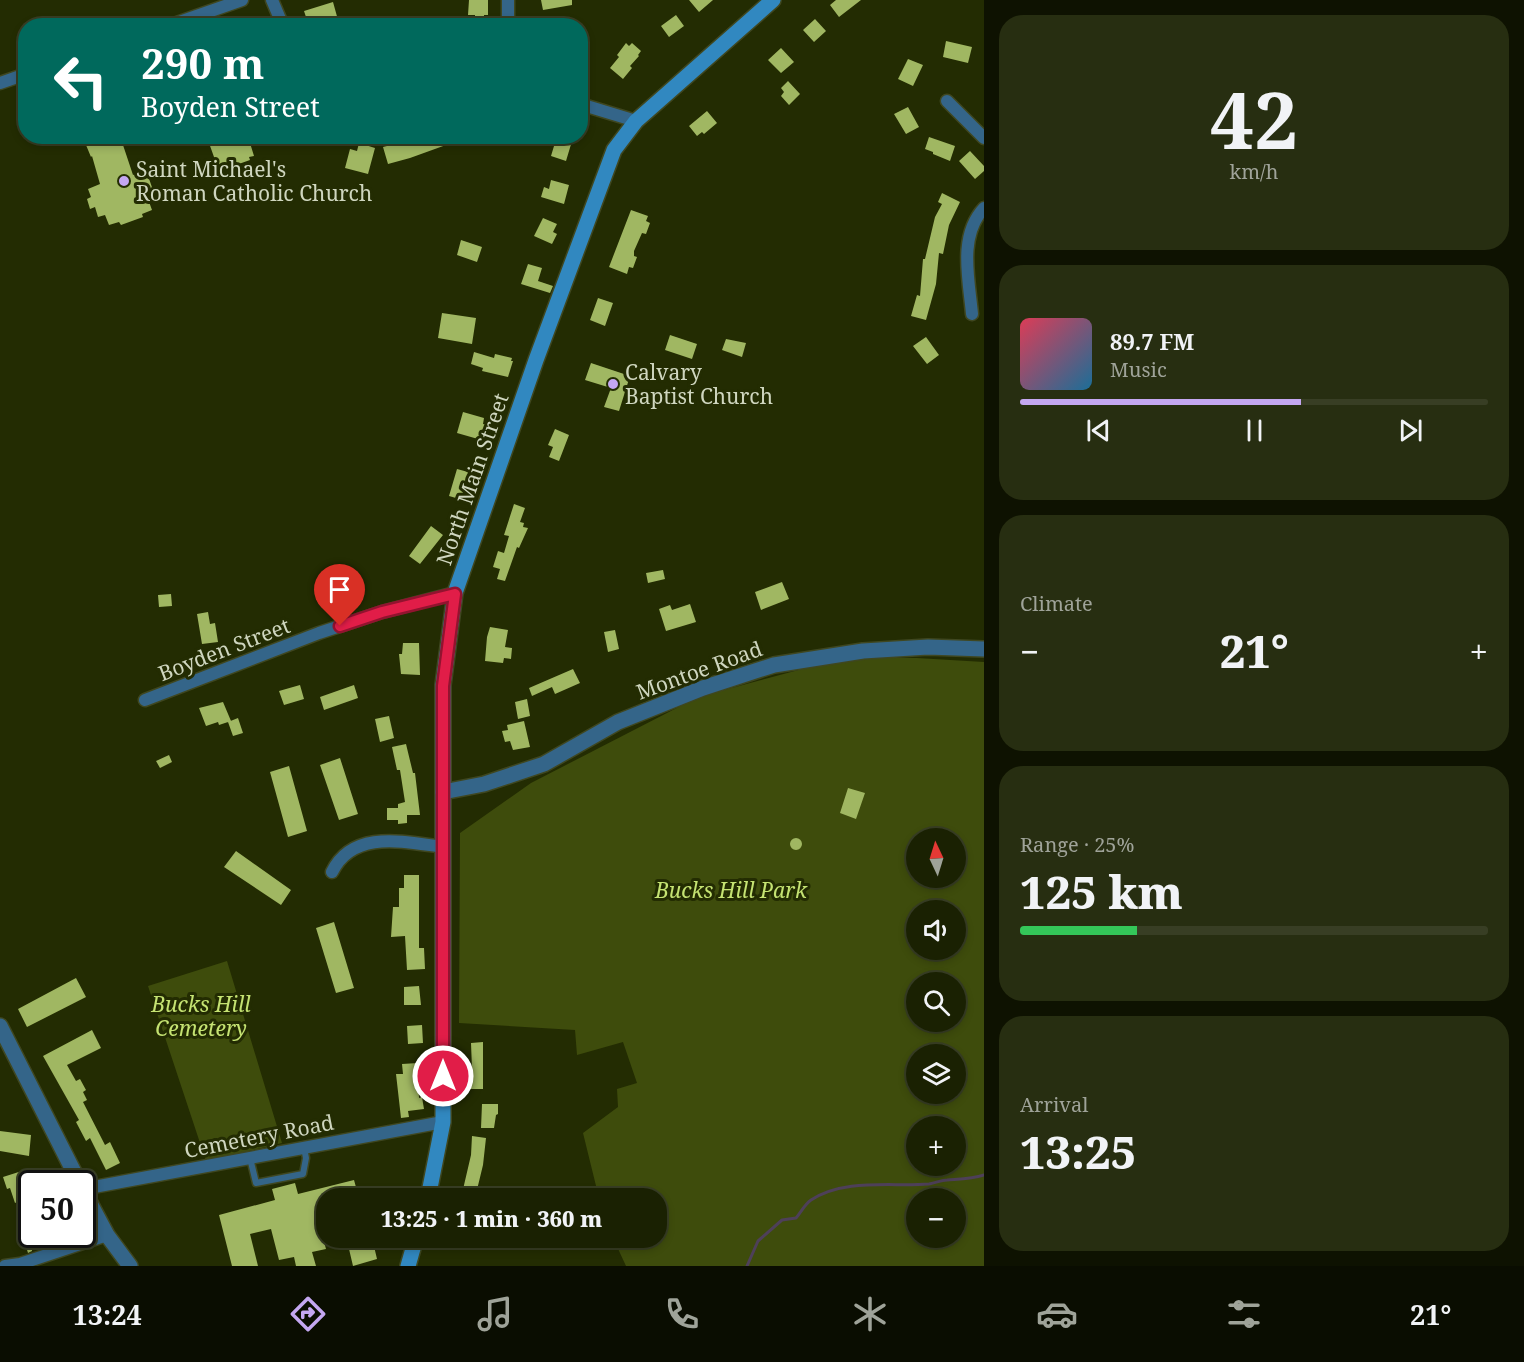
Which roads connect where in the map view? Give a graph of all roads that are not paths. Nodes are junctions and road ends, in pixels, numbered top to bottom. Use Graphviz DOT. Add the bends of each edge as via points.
graph roads {
  1 [pos="242,0"];
  2 [pos="272,0"];
  3 [pos="508,0"];
  4 [pos="773,0"];
  5 [pos="191,18"];
  6 [pos="280,18"];
  7 [pos="508,18"];
  8 [pos="18,77"];
  9 [pos="0,83"];
  10 [pos="947,101"];
  11 [pos="588,106"];
  12 [pos="636,121"];
  13 [pos="984,138"];
  14 [pos="984,208"];
  15 [pos="972,314"];
  16 [pos="455,594"];
  17 [pos="984,648"];
  18 [pos="145,700"];
  19 [pos="443,792"];
  20 [pos="443,847"];
  21 [pos="332,872"];
  22 [pos="0,1026"];
  23 [pos="443,1122"];
  24 [pos="304,1148"];
  25 [pos="250,1158"];
  26 [pos="73,1170"];
  27 [pos="96,1187"];
  28 [pos="430,1188"];
  29 [pos="96,1214"];
  30 [pos="107,1235"];
  31 [pos="413,1248"];
  32 [pos="5,1266"];
  33 [pos="130,1266"];
  34 [pos="408,1266"];
  1 -- 5 [label="street"];
  2 -- 6 [label="street"];
  3 -- 7 [label="street"];
  4 -- 12 [label="main road, North Main Street"];
  8 -- 9 [label="street"];
  10 -- 13 [label="street"];
  11 -- 12 [label="street"];
  12 -- 16 [label="main road, North Main Street" via="614,150"];
  14 -- 15 [label="street" via="970,233 966,257"];
  16 -- 18 [label="street, Boyden Street" via="319,633"];
  16 -- 19 [label="main road, North Main Street" via="443,686"];
  17 -- 19 [label="street, Montoe Road" via="863,651 774,665 703,687 618,722 544,764 484,784"];
  19 -- 20 [label="main road, North Main Street"];
  20 -- 21 [label="street" via="371,842 350,849"];
  20 -- 23 [label="main road, North Main Street"];
  22 -- 26 [label="street"];
  23 -- 24 [label="street, Cemetery Road"];
  23 -- 28 [label="main road, North Main Street"];
  24 -- 25 [label="street, Cemetery Road"];
  24 -- 25 [label="lane" via="303,1174 256,1183"];
  25 -- 27 [label="street, Cemetery Road"];
  29 -- 30 [label="street"];
  30 -- 32 [label="street"];
  30 -- 33 [label="street"];
  31 -- 34 [label="main road"];
}
